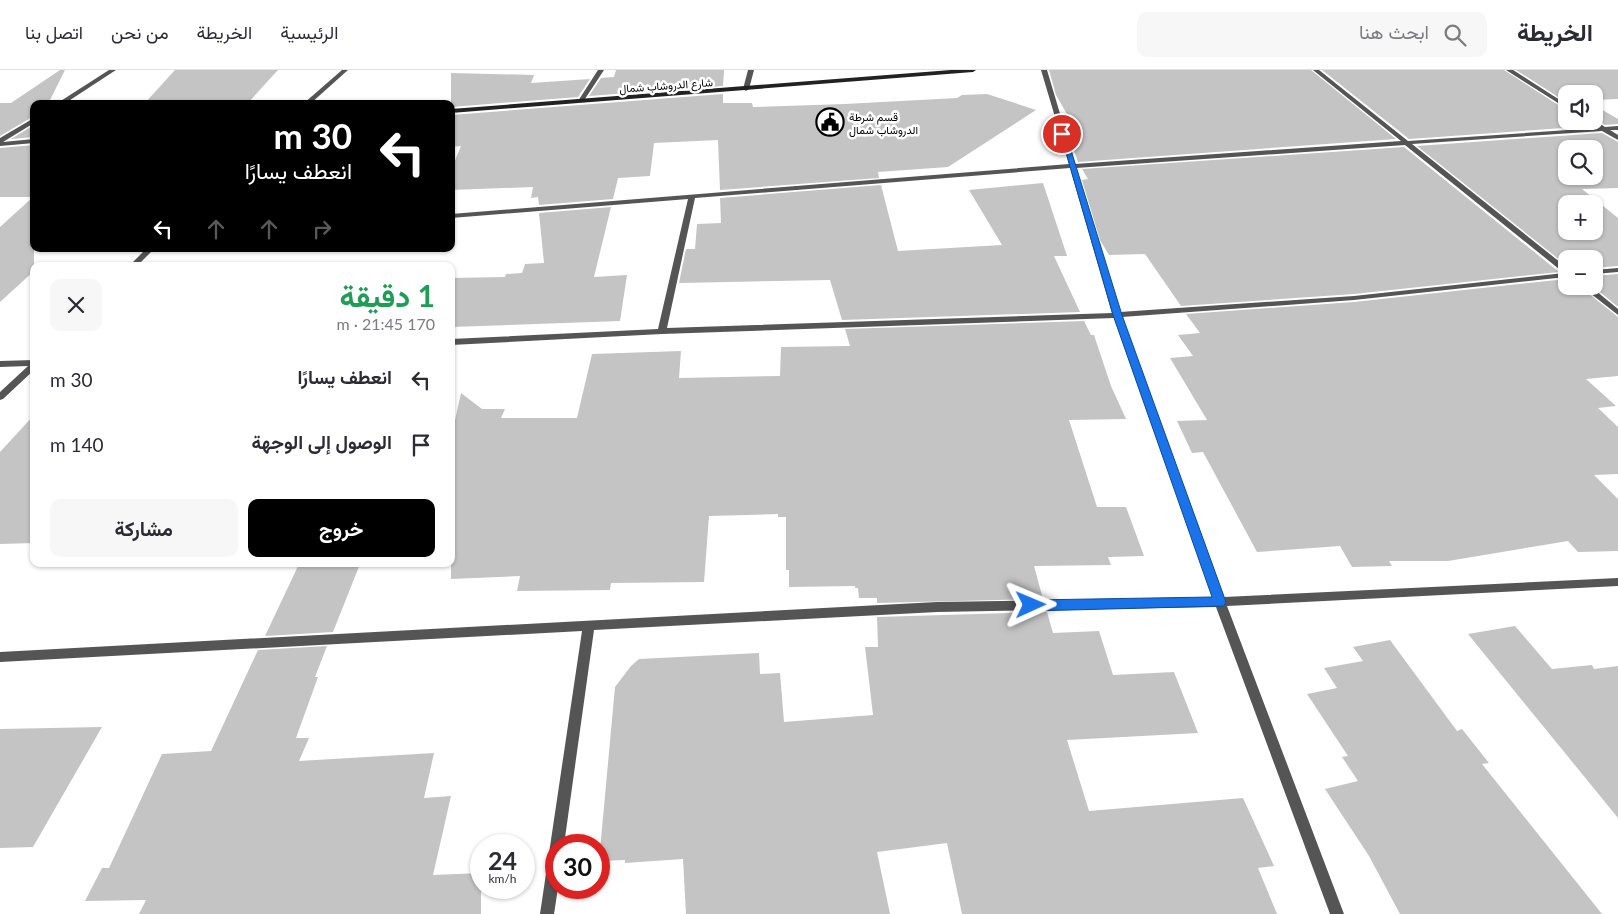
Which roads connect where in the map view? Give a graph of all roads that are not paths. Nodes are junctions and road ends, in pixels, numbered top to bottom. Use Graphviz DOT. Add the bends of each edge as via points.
graph roads {
  1 [pos="113,70"];
  2 [pos="345,70"];
  3 [pos="601,70"];
  4 [pos="752,70"];
  5 [pos="973,70"];
  6 [pos="1044,70"];
  7 [pos="1316,70"];
  8 [pos="1509,70"];
  9 [pos="746,89"];
  10 [pos="65,100"];
  11 [pos="311,100"];
  12 [pos="581,101"];
  13 [pos="1558,101"];
  14 [pos="455,110"];
  15 [pos="30,123"];
  16 [pos="1618,128"];
  17 [pos="1603,129"];
  18 [pos="1589,130"];
  19 [pos="1618,138"];
  20 [pos="30,141"];
  21 [pos="0,142"];
  22 [pos="1408,143"];
  23 [pos="1072,166"];
  24 [pos="692,197"];
  25 [pos="455,216"];
  26 [pos="147,252"];
  27 [pos="137,262"];
  28 [pos="1558,266"];
  29 [pos="1618,270"];
  30 [pos="1603,271"];
  31 [pos="1558,274"];
  32 [pos="1596,295"];
  33 [pos="1618,313"];
  34 [pos="1117,315"];
  35 [pos="662,331"];
  36 [pos="455,342"];
  37 [pos="0,364"];
  38 [pos="30,364"];
  39 [pos="30,368"];
  40 [pos="0,397"];
  41 [pos="1618,582"];
  42 [pos="1220,602"];
  43 [pos="589,625"];
  44 [pos="0,657"];
  45 [pos="559,834"];
  46 [pos="549,899"];
  47 [pos="547,914"];
  48 [pos="1337,914"];
  1 -- 10 [label="street"];
  2 -- 11 [label="street"];
  3 -- 12 [label="street"];
  4 -- 9 [label="street"];
  5 -- 9 [label="street, شارع الدروشاب شمال"];
  6 -- 23 [label="street"];
  7 -- 22 [label="street"];
  8 -- 13 [label="street"];
  9 -- 12 [label="street, شارع الدروشاب شمال"];
  12 -- 14 [label="street, شارع الدروشاب شمال"];
  15 -- 21 [label="street"];
  16 -- 17 [label="street"];
  17 -- 19 [label="street"];
  18 -- 22 [label="street"];
  20 -- 21 [label="street"];
  22 -- 23 [label="street"];
  22 -- 28 [label="street"];
  23 -- 24 [label="street"];
  23 -- 34 [label="street"];
  24 -- 25 [label="street"];
  24 -- 35 [label="street"];
  26 -- 27 [label="street"];
  29 -- 30 [label="street"];
  31 -- 34 [label="street" via="1354,298"];
  32 -- 33 [label="street"];
  34 -- 35 [label="street"];
  34 -- 42 [label="street"];
  35 -- 36 [label="street"];
  37 -- 38 [label="street"];
  39 -- 40 [label="street"];
  41 -- 42 [label="street"];
  42 -- 43 [label="street" via="937,607"];
  42 -- 48 [label="street"];
  43 -- 44 [label="street"];
  43 -- 45 [label="street"];
  46 -- 47 [label="street"];
}
